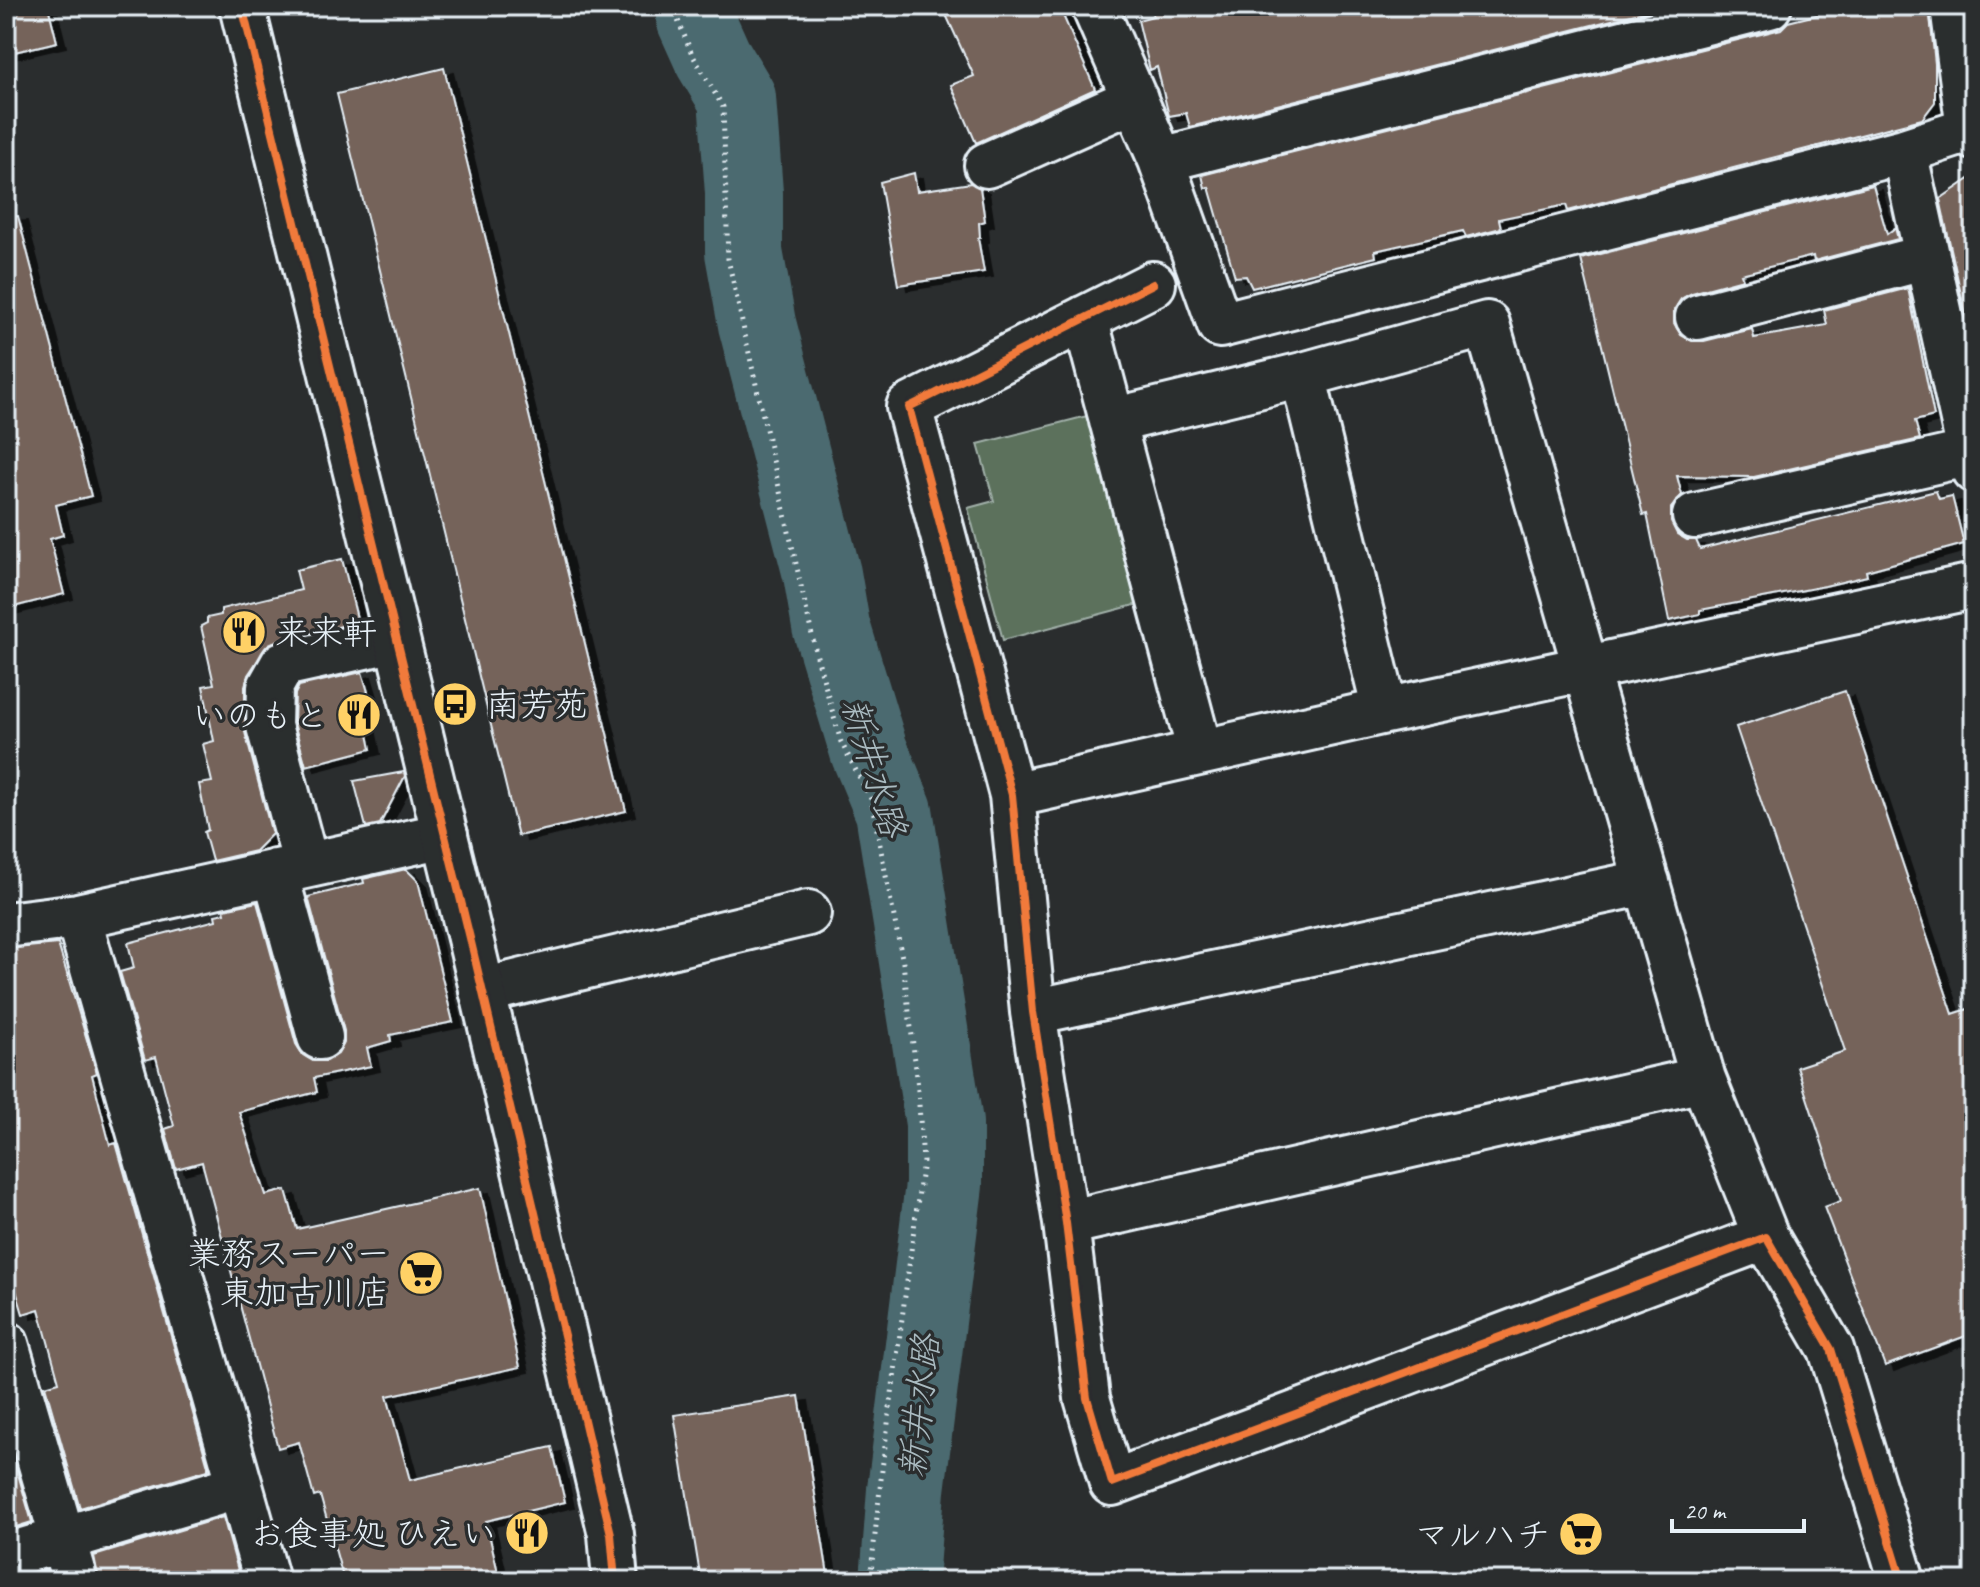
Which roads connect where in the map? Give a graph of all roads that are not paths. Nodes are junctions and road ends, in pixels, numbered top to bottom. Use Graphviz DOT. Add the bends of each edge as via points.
graph roads {
  1 [pos="242,6"];
  2 [pos="1094,6"];
  3 [pos="1769,6"];
  4 [pos="1953,6"];
  5 [pos="1135,99"];
  6 [pos="1971,121"];
  7 [pos="1904,151"];
  8 [pos="1161,160"];
  9 [pos="987,165"];
  10 [pos="1927,257"];
  11 [pos="1153,284"];
  12 [pos="1698,317"];
  13 [pos="1085,318"];
  14 [pos="1303,375"];
  15 [pos="1112,421"];
  16 [pos="1972,461"];
  17 [pos="1695,516"];
  18 [pos="1974,586"];
  19 [pos="396,639"];
  20 [pos="1585,668"];
  21 [pos="1385,711"];
  22 [pos="1200,752"];
  23 [pos="1012,795"];
  24 [pos="445,835"];
  25 [pos="290,868"];
  26 [pos="1647,882"];
  27 [pos="808,913"];
  28 [pos="78,916"];
  29 [pos="6,925"];
  30 [pos="482,991"];
  31 [pos="1033,1012"];
  32 [pos="320,1037"];
  33 [pos="1703,1079"];
  34 [pos="1066,1223"];
  35 [pos="1766,1237"];
  36 [pos="6,1344"];
  37 [pos="240,1486"];
  38 [pos="63,1539"];
  39 [pos="6,1556"];
  40 [pos="75,1581"];
  41 [pos="267,1581"];
  42 [pos="615,1581"];
  43 [pos="1902,1581"];
  1 -- 19 [label="street"];
  2 -- 5 [label="street"];
  3 -- 8 [label="street"];
  4 -- 6 [label="street"];
  5 -- 8 [label="street"];
  5 -- 9 [label="street"];
  6 -- 7 [label="street"];
  7 -- 8 [label="street" via="1220,325"];
  7 -- 10 [label="street"];
  10 -- 12 [label="street"];
  10 -- 16 [label="street"];
  11 -- 13 [label="street"];
  13 -- 15 [label="street"];
  13 -- 23 [label="street" via="909,407"];
  14 -- 15 [label="street"];
  14 -- 20 [label="street" via="1487,324"];
  14 -- 21 [label="street"];
  15 -- 22 [label="street"];
  16 -- 17 [label="street"];
  18 -- 20 [label="street"];
  19 -- 24 [label="street"];
  19 -- 25 [label="street" via="283,664 270,687 269,726"];
  20 -- 21 [label="street"];
  20 -- 26 [label="street"];
  21 -- 22 [label="street"];
  22 -- 23 [label="street"];
  23 -- 31 [label="street"];
  24 -- 25 [label="street"];
  24 -- 30 [label="street"];
  25 -- 28 [label="street"];
  25 -- 32 [label="street"];
  26 -- 31 [label="street"];
  26 -- 33 [label="street"];
  27 -- 30 [label="street"];
  28 -- 29 [label="street"];
  28 -- 37 [label="street"];
  30 -- 42 [label="street" via="611,1534"];
  31 -- 34 [label="street"];
  33 -- 34 [label="street"];
  33 -- 35 [label="street"];
  34 -- 35 [label="street" via="1087,1398 1112,1483"];
  35 -- 43 [label="street" via="1831,1349"];
  36 -- 38 [label="street"];
  37 -- 38 [label="street"];
  37 -- 41 [label="street"];
  38 -- 39 [label="street"];
  38 -- 40 [label="street"];
}
